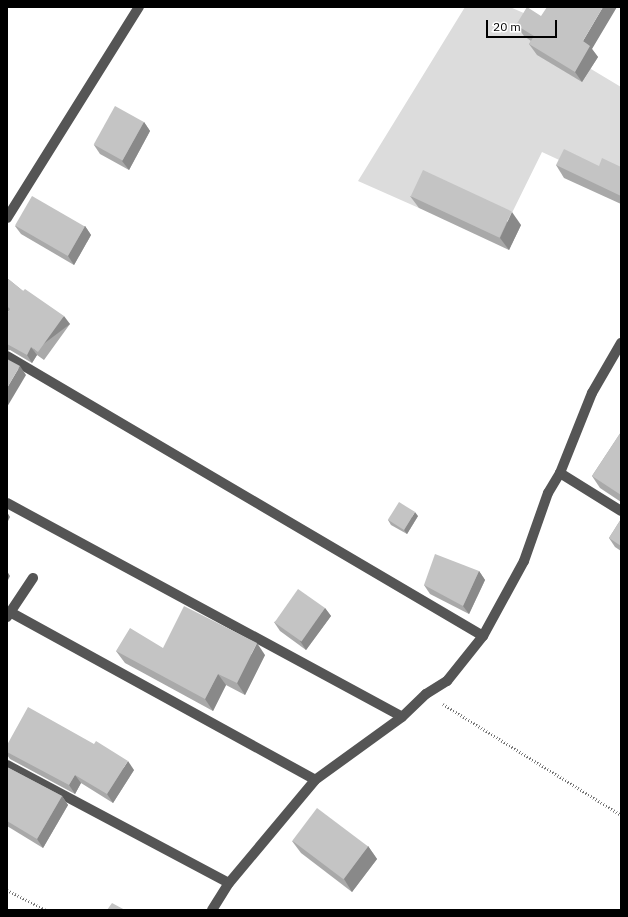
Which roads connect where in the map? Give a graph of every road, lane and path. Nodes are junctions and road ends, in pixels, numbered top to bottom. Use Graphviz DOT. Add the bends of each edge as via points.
graph roads {
  1 [pos="139,7"];
  2 [pos="7,218"];
  3 [pos="621,343"];
  4 [pos="7,356"];
  5 [pos="560,473"];
  6 [pos="7,503"];
  7 [pos="621,511"];
  8 [pos="33,578"];
  9 [pos="9,615"];
  10 [pos="483,636"];
  11 [pos="426,694"];
  12 [pos="402,717"];
  13 [pos="7,764"];
  14 [pos="315,780"];
  15 [pos="621,815"];
  16 [pos="229,883"];
  17 [pos="7,890"];
  18 [pos="46,910"];
  19 [pos="212,910"];
  1 -- 2 [label="street"];
  3 -- 5 [label="street" via="592,393"];
  4 -- 10 [label="street"];
  5 -- 7 [label="street"];
  5 -- 10 [label="street" via="548,493 524,562"];
  6 -- 12 [label="street"];
  8 -- 9 [label="street"];
  9 -- 14 [label="street"];
  10 -- 11 [label="street" via="447,681"];
  11 -- 12 [label="street"];
  11 -- 15 [label="path"];
  12 -- 14 [label="street"];
  13 -- 16 [label="street"];
  14 -- 16 [label="street"];
  16 -- 19 [label="street"];
  17 -- 18 [label="path"];
}
